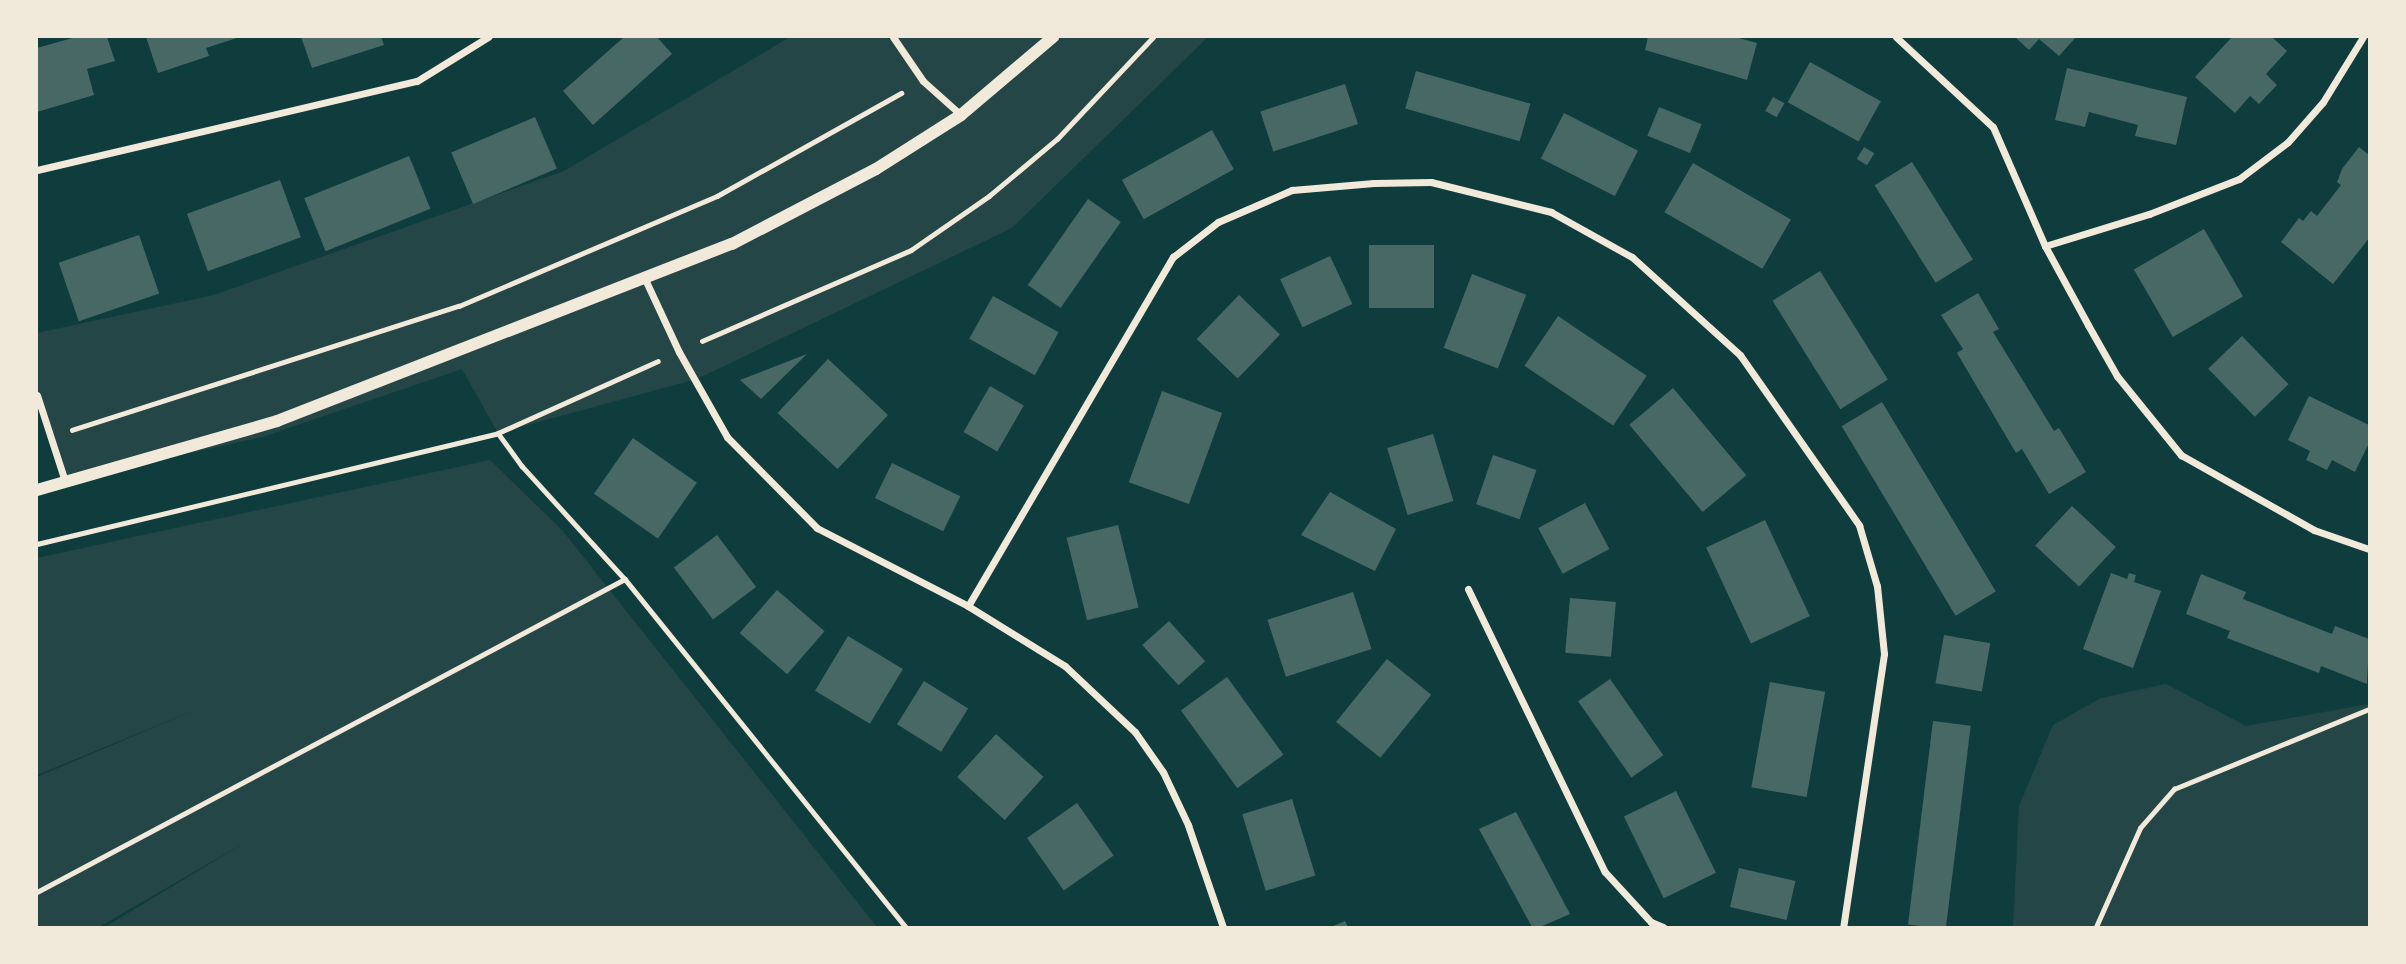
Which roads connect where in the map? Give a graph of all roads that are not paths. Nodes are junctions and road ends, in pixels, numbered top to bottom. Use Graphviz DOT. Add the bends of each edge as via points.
graph roads {
  1 [pos="488,37"];
  2 [pos="893,37"];
  3 [pos="1053,37"];
  4 [pos="1896,37"];
  5 [pos="2363,37"];
  6 [pos="961,115"];
  7 [pos="37,170"];
  8 [pos="2045,246"];
  9 [pos="644,277"];
  10 [pos="37,395"];
  11 [pos="65,481"];
  12 [pos="37,490"];
  13 [pos="2369,549"];
  14 [pos="1468,589"];
  15 [pos="968,606"];
  16 [pos="1223,927"];
  17 [pos="1663,927"];
  18 [pos="1843,927"];
  1 -- 7 [label="street" via="417,81"];
  2 -- 6 [label="street" via="923,81"];
  3 -- 6 [label="street"];
  4 -- 8 [label="street" via="1993,127"];
  5 -- 8 [label="street" via="2323,102 2288,142 2239,179"];
  6 -- 9 [label="street" via="876,169 732,244"];
  8 -- 13 [label="street" via="2117,376 2181,455 2314,530"];
  9 -- 11 [label="street" via="277,421"];
  9 -- 15 [label="street" via="727,437 817,528"];
  10 -- 11 [label="street"];
  11 -- 12 [label="street"];
  14 -- 17 [label="street" via="1605,872 1651,922"];
  15 -- 16 [label="street" via="1065,666 1135,732 1163,772 1188,825"];
  15 -- 18 [label="street" via="1165,268 1218,222 1292,190 1374,183 1431,182 1551,212 1632,257 1740,355 1859,525 1877,586 1884,654"];
}
